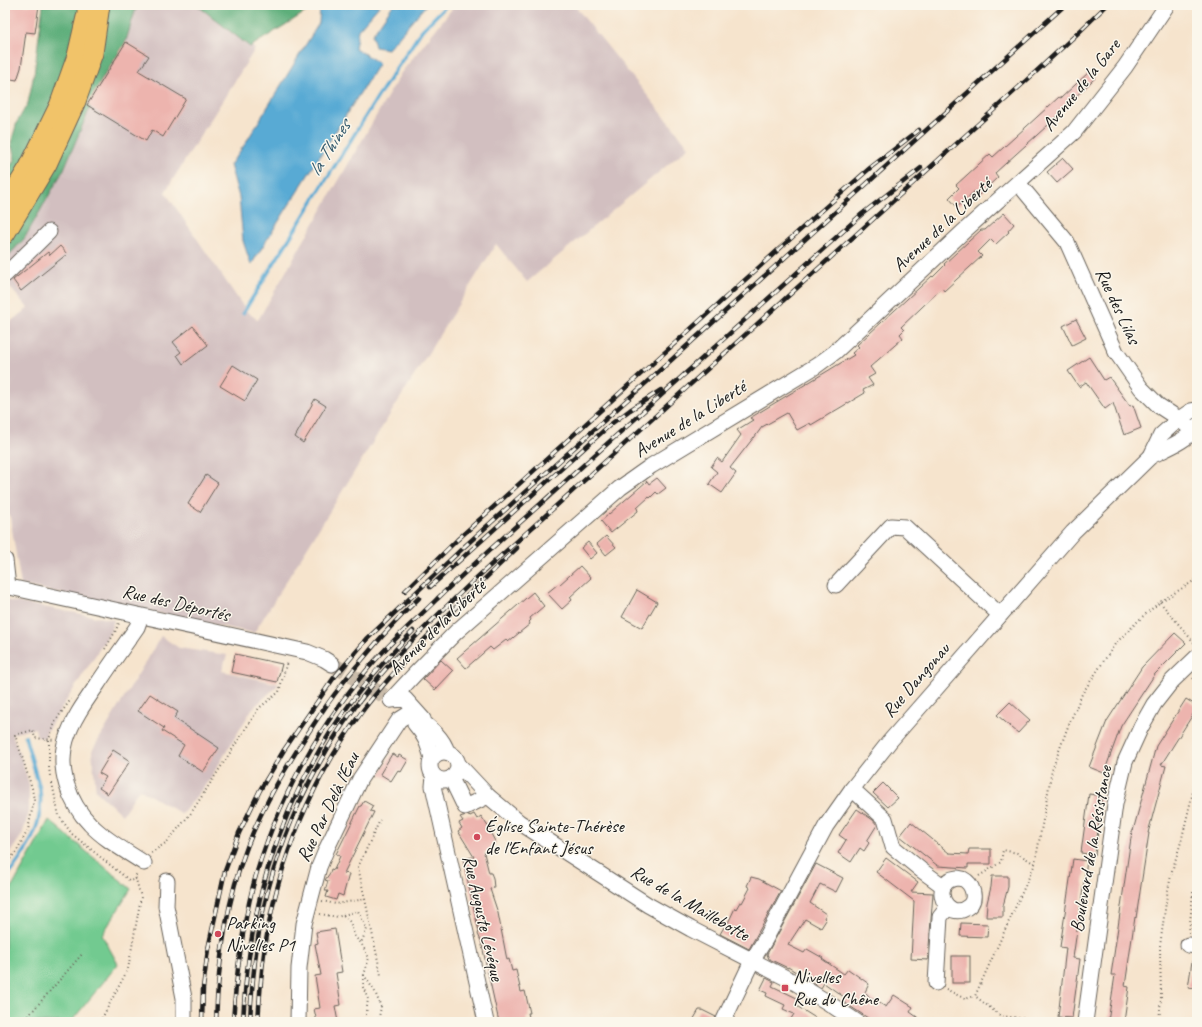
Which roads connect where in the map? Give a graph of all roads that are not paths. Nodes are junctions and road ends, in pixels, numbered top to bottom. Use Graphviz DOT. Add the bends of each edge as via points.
graph roads {
  1 [pos="87,5"];
  2 [pos="100,5"];
  3 [pos="1167,5"];
  4 [pos="1018,183"];
  5 [pos="5,206"];
  6 [pos="49,232"];
  7 [pos="5,234"];
  8 [pos="5,275"];
  9 [pos="1197,410"];
  10 [pos="1179,419"];
  11 [pos="1196,430"];
  12 [pos="1150,456"];
  13 [pos="5,560"];
  14 [pos="836,585"];
  15 [pos="7,586"];
  16 [pos="1000,615"];
  17 [pos="141,616"];
  18 [pos="1197,657"];
  19 [pos="332,664"];
  20 [pos="391,700"];
  21 [pos="407,715"];
  22 [pos="433,731"];
  23 [pos="447,752"];
  24 [pos="432,758"];
  25 [pos="458,764"];
  26 [pos="434,776"];
  27 [pos="451,778"];
  28 [pos="852,789"];
  29 [pos="488,796"];
  30 [pos="144,863"];
  31 [pos="167,881"];
  32 [pos="943,886"];
  33 [pos="948,907"];
  34 [pos="752,961"];
  35 [pos="936,983"];
  36 [pos="184,1022"];
  37 [pos="298,1022"];
  38 [pos="486,1022"];
  39 [pos="723,1022"];
  40 [pos="857,1022"];
  41 [pos="1085,1022"];
  1 -- 5 [label="main road" via="77,56 59,106 29,167"];
  2 -- 7 [label="main road" via="93,53 76,101 47,164"];
  3 -- 4 [label="street, Avenue de la Gare" via="1125,67 1074,132"];
  4 -- 10 [label="street, Rue des Lilas" via="1067,242 1116,352 1140,388 1159,406"];
  4 -- 20 [label="street, Avenue de la Liberté" via="835,352 651,466 620,488 456,632"];
  6 -- 8 [label="street"];
  9 -- 10 [label="street, Rue Dangonau"];
  10 -- 11 [label="street, Rue des Lilas"];
  10 -- 12 [label="street, Rue Dangonau" via="1161,435"];
  11 -- 12 [label="street, Rue Dangonau"];
  12 -- 16 [label="street, Rue Dangonau" via="1073,532"];
  13 -- 15 [label="street"];
  14 -- 16 [label="street" via="891,526 905,527"];
  15 -- 17 [label="street, Rue des Déportés"];
  16 -- 28 [label="street, Rue Dangonau" via="890,741"];
  17 -- 19 [label="street, Rue des Déportés" via="307,652"];
  17 -- 30 [label="street" via="137,627 71,725 65,741 63,763 67,788 77,809 90,824 111,841"];
  18 -- 41 [label="street, Boulevard de la Résistance" via="1172,681 1154,704 1125,762 1115,804"];
  20 -- 21 [label="street"];
  20 -- 22 [label="street" via="405,699"];
  21 -- 22 [label="street" via="412,713"];
  21 -- 24 [label="street" via="422,731"];
  21 -- 37 [label="street, Rue Par Delà l'Eau" via="399,720 360,779 319,867 304,924 299,968"];
  22 -- 23 [label="street" via="445,744"];
  23 -- 24 [label="street" via="440,752"];
  23 -- 25 [label="street" via="454,756"];
  24 -- 26 [label="street" via="430,767"];
  25 -- 27 [label="street"];
  25 -- 29 [label="street, Rue de la Maillebotte"];
  26 -- 27 [label="street" via="443,780"];
  26 -- 38 [label="street, Rue Auguste Lévéque" via="433,786"];
  27 -- 29 [label="street" via="466,807"];
  28 -- 32 [label="street" via="885,819 893,847"];
  28 -- 34 [label="street, Rue Dangonau" via="826,826"];
  29 -- 34 [label="street, Rue de la Maillebotte" via="519,822 648,905"];
  31 -- 36 [label="street" via="166,906 184,998"];
  32 -- 33 [label="street" via="942,897"];
  32 -- 33 [label="street" via="950,879 963,879 968,882 973,893 971,904 962,910 956,911"];
  33 -- 35 [label="street" via="940,917"];
  34 -- 39 [label="street, Rue Dangonau"];
  34 -- 40 [label="street, Rue de la Maillebotte" via="794,982"];
}
